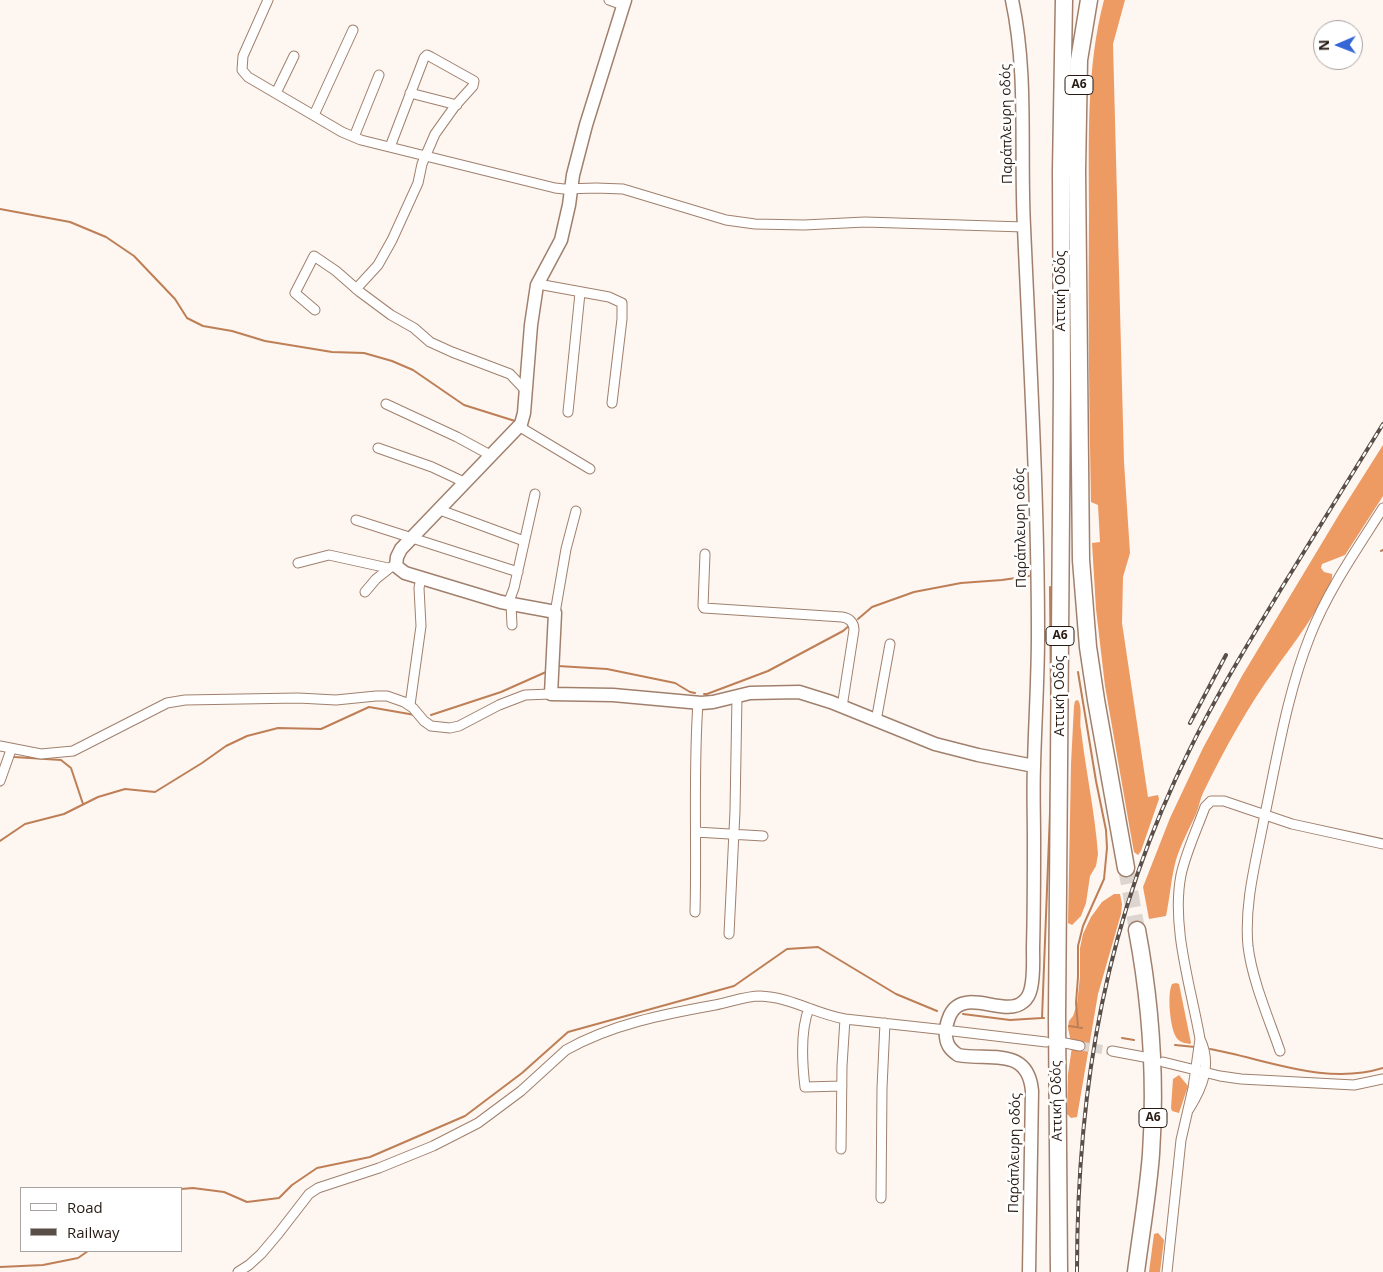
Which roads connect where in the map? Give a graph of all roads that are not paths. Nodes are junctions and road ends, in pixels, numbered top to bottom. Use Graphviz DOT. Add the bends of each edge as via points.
graph roads {
  1 [pos="268,0"];
  2 [pos="609,0"];
  3 [pos="1012,0"];
  4 [pos="1064,0"];
  5 [pos="1089,0"];
  6 [pos="624,3"];
  7 [pos="353,30"];
  8 [pos="294,56"];
  9 [pos="379,75"];
  10 [pos="276,93"];
  11 [pos="410,93"];
  12 [pos="457,104"];
  13 [pos="314,115"];
  14 [pos="354,137"];
  15 [pos="430,144"];
  16 [pos="390,147"];
  17 [pos="426,156"];
  18 [pos="436,159"];
  19 [pos="571,188"];
  20 [pos="1024,227"];
  21 [pos="538,284"];
  22 [pos="356,289"];
  23 [pos="580,293"];
  24 [pos="315,310"];
  25 [pos="526,391"];
  26 [pos="612,403"];
  27 [pos="386,404"];
  28 [pos="568,412"];
  29 [pos="520,427"];
  30 [pos="378,448"];
  31 [pos="492,456"];
  32 [pos="590,469"];
  33 [pos="466,483"];
  34 [pos="535,494"];
  35 [pos="1383,508"];
  36 [pos="440,510"];
  37 [pos="576,511"];
  38 [pos="356,520"];
  39 [pos="412,538"];
  40 [pos="524,541"];
  41 [pos="705,554"];
  42 [pos="298,563"];
  43 [pos="392,567"];
  44 [pos="518,572"];
  45 [pos="421,578"];
  46 [pos="365,592"];
  47 [pos="510,604"];
  48 [pos="555,613"];
  49 [pos="512,625"];
  50 [pos="890,644"];
  51 [pos="551,694"];
  52 [pos="737,696"];
  53 [pos="698,703"];
  54 [pos="410,705"];
  55 [pos="842,707"];
  56 [pos="876,721"];
  57 [pos="0,746"];
  58 [pos="11,750"];
  59 [pos="1034,766"];
  60 [pos="0,781"];
  61 [pos="1265,816"];
  62 [pos="696,832"];
  63 [pos="734,834"];
  64 [pos="763,836"];
  65 [pos="1383,844"];
  66 [pos="1126,868"];
  67 [pos="695,912"];
  68 [pos="1138,930"];
  69 [pos="729,934"];
  70 [pos="809,1008"];
  71 [pos="845,1019"];
  72 [pos="885,1023"];
  73 [pos="950,1030"];
  74 [pos="1046,1042"];
  75 [pos="1065,1043"];
  76 [pos="1080,1046"];
  77 [pos="1112,1051"];
  78 [pos="1280,1051"];
  79 [pos="1144,1057"];
  80 [pos="1163,1062"];
  81 [pos="1201,1072"];
  82 [pos="1383,1079"];
  83 [pos="842,1086"];
  84 [pos="841,1149"];
  85 [pos="881,1198"];
  86 [pos="238,1272"];
  87 [pos="1029,1272"];
  88 [pos="1059,1272"];
  89 [pos="1136,1272"];
  90 [pos="1167,1272"];
  1 -- 10 [label="street" via="243,56 242,70"];
  2 -- 6 [label="street"];
  3 -- 20 [label="street, Παράπλευρη οδός" via="1021,66"];
  4 -- 88 [label="highway, Αττική Οδός / Α6" via="1057,1018"];
  5 -- 66 [label="highway, Αττική Οδός / Α6" via="1079,60 1077,171 1081,560 1088,647"];
  6 -- 19 [label="street" via="586,125"];
  7 -- 13 [label="street"];
  8 -- 10 [label="street"];
  9 -- 14 [label="street"];
  10 -- 13 [label="street"];
  11 -- 12 [label="street"];
  11 -- 12 [label="street" via="427,56 474,81"];
  11 -- 16 [label="street"];
  12 -- 15 [label="street"];
  13 -- 14 [label="street"];
  14 -- 16 [label="street"];
  15 -- 17 [label="street"];
  15 -- 18 [label="street"];
  16 -- 17 [label="street"];
  17 -- 18 [label="street"];
  17 -- 22 [label="street" via="418,183 388,248 378,265"];
  18 -- 19 [label="street" via="555,188"];
  19 -- 20 [label="street" via="623,190 726,220 755,224 865,222"];
  19 -- 21 [label="street" via="561,240"];
  20 -- 59 [label="street, Παράπλευρη οδός" via="1036,512 1038,637"];
  21 -- 23 [label="street"];
  21 -- 25 [label="street"];
  22 -- 24 [label="street" via="314,256 295,293"];
  22 -- 25 [label="street" via="430,342 510,374"];
  23 -- 26 [label="street" via="622,302"];
  23 -- 28 [label="street"];
  25 -- 29 [label="street"];
  27 -- 31 [label="street"];
  29 -- 31 [label="street"];
  29 -- 32 [label="street"];
  30 -- 33 [label="street"];
  31 -- 33 [label="street"];
  33 -- 36 [label="street"];
  34 -- 40 [label="street"];
  35 -- 61 [label="street" via="1333,588 1300,661"];
  36 -- 39 [label="street"];
  36 -- 40 [label="street"];
  37 -- 48 [label="street"];
  38 -- 39 [label="street"];
  39 -- 43 [label="street"];
  39 -- 44 [label="street"];
  40 -- 44 [label="street"];
  41 -- 55 [label="street" via="704,608 842,617 851,621 854,630"];
  42 -- 43 [label="street" via="329,555"];
  43 -- 45 [label="street"];
  43 -- 46 [label="street"];
  44 -- 47 [label="street"];
  45 -- 47 [label="street"];
  45 -- 54 [label="street" via="421,626"];
  47 -- 48 [label="street"];
  47 -- 49 [label="street"];
  48 -- 51 [label="street"];
  50 -- 56 [label="street"];
  51 -- 53 [label="street" via="613,695"];
  51 -- 54 [label="street" via="525,695 450,728 431,726"];
  52 -- 53 [label="street"];
  52 -- 55 [label="street" via="799,692"];
  52 -- 63 [label="street"];
  53 -- 62 [label="street"];
  54 -- 58 [label="street" via="394,698 376,696 336,700 185,700 167,703 73,751 41,754"];
  55 -- 56 [label="street"];
  56 -- 59 [label="street" via="935,744"];
  57 -- 58 [label="street"];
  58 -- 60 [label="street"];
  59 -- 73 [label="street, Παράπλευρη οδός" via="1031,988 1019,1005 1006,1007 972,1003 961,1009"];
  61 -- 65 [label="street"];
  61 -- 78 [label="street" via="1246,922 1255,976"];
  61 -- 81 [label="street" via="1224,801 1212,801 1205,806 1185,858 1178,915 1200,1039"];
  62 -- 63 [label="street"];
  62 -- 67 [label="street"];
  63 -- 64 [label="street"];
  63 -- 69 [label="street"];
  68 -- 89 [label="highway, Α6" via="1150,1028 1153,1111 1151,1156"];
  70 -- 71 [label="street"];
  70 -- 83 [label="street" via="804,1035 805,1087"];
  70 -- 86 [label="street" via="766,996 748,997 633,1022 577,1044 478,1123 433,1146 309,1194 261,1254"];
  71 -- 72 [label="street"];
  71 -- 83 [label="street"];
  72 -- 73 [label="street"];
  72 -- 85 [label="street"];
  73 -- 74 [label="street"];
  73 -- 87 [label="street, Παράπλευρη οδός" via="954,1048 966,1056 1013,1060 1025,1067 1030,1077"];
  75 -- 76 [label="street"];
  77 -- 79 [label="street"];
  80 -- 81 [label="street"];
  81 -- 82 [label="street" via="1241,1079 1319,1084 1354,1085"];
  81 -- 90 [label="street" via="1181,1140"];
  83 -- 84 [label="street"];
}
